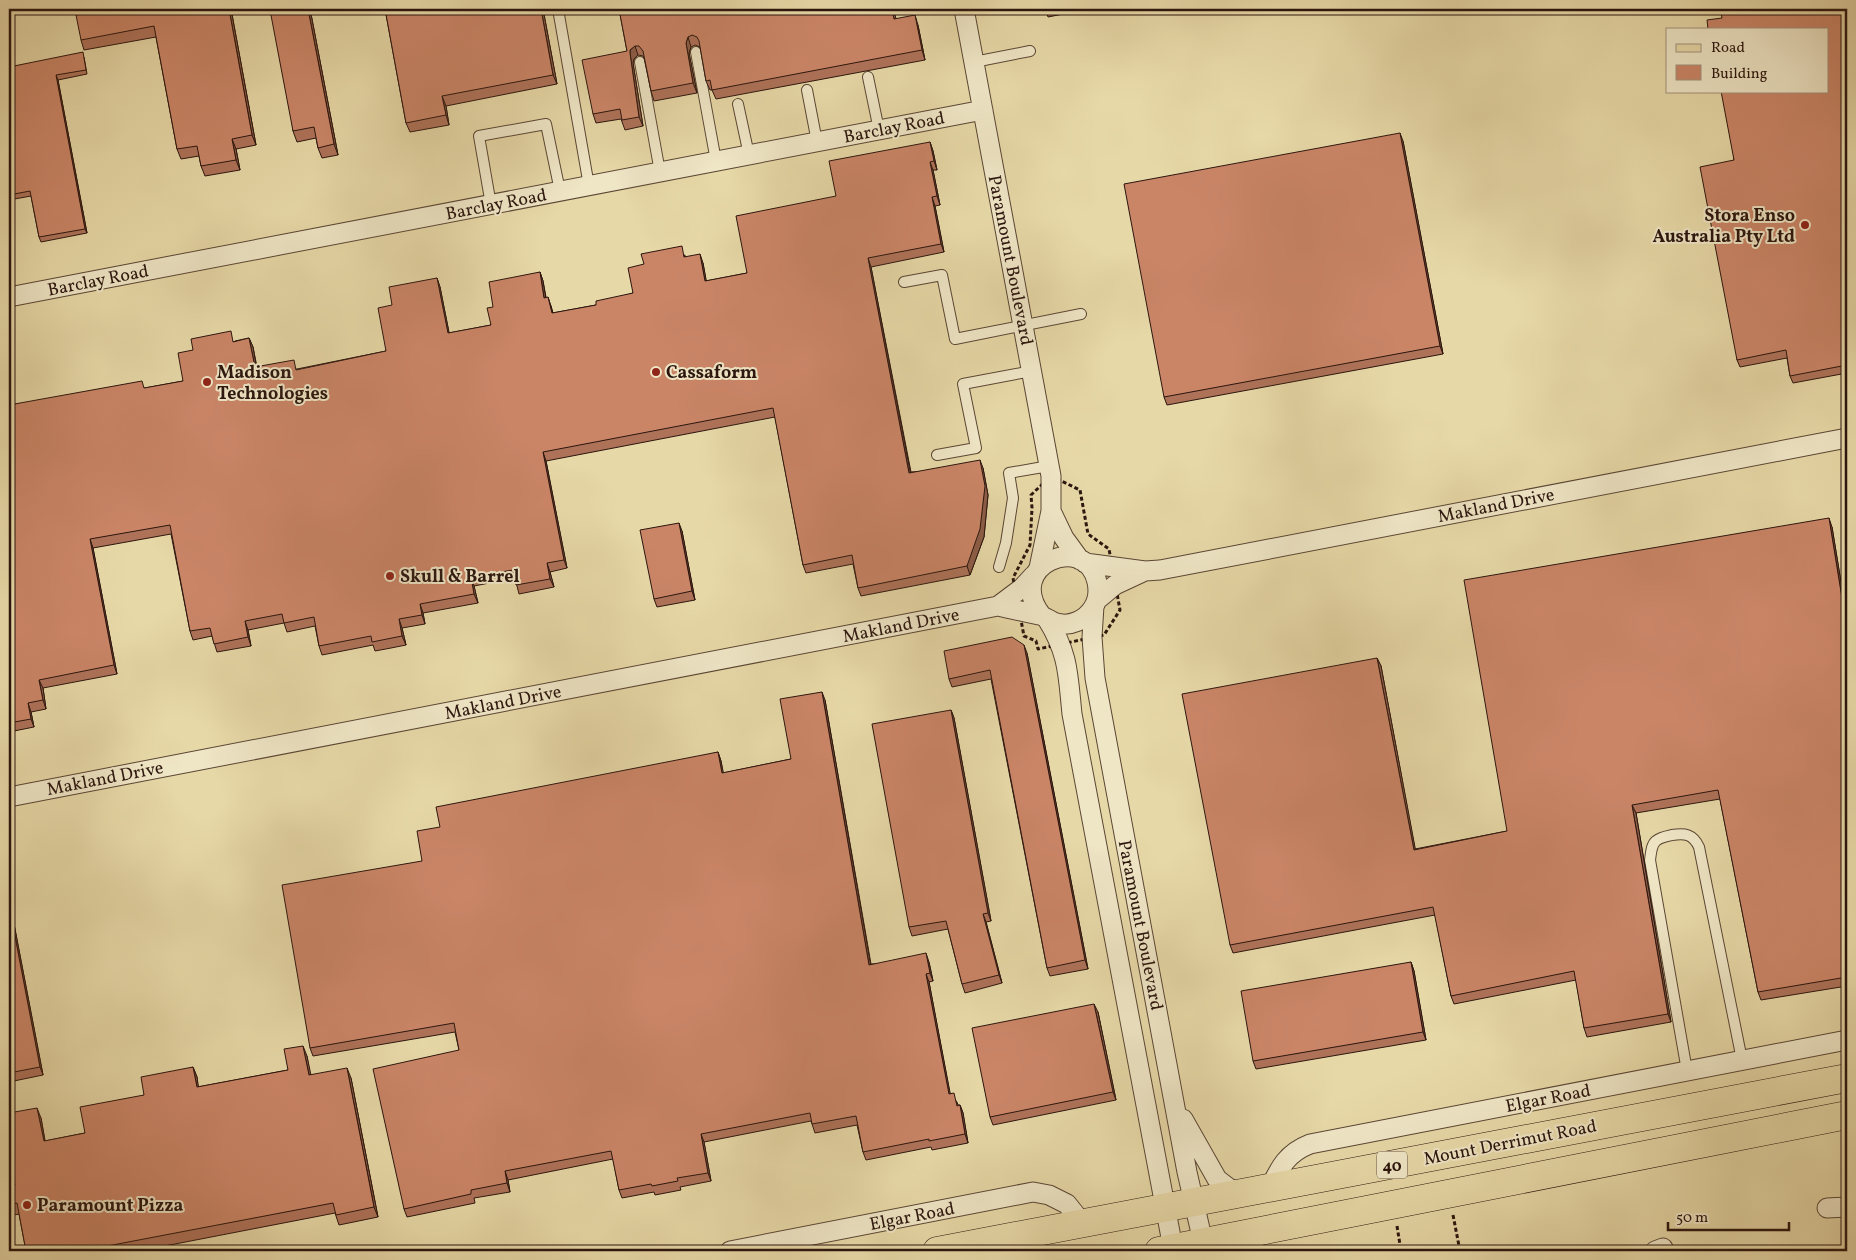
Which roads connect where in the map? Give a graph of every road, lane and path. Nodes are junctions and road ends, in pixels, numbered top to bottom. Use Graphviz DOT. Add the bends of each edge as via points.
graph roads {
  1 [pos="558,9"];
  2 [pos="964,9"];
  3 [pos="1030,51"];
  4 [pos="696,52"];
  5 [pos="640,62"];
  6 [pos="974,62"];
  7 [pos="868,77"];
  8 [pos="807,90"];
  9 [pos="738,104"];
  10 [pos="983,110"];
  11 [pos="879,130"];
  12 [pos="817,142"];
  13 [pos="749,155"];
  14 [pos="716,161"];
  15 [pos="660,172"];
  16 [pos="589,186"];
  17 [pos="560,191"];
  18 [pos="491,205"];
  19 [pos="904,282"];
  20 [pos="9,297"];
  21 [pos="1081,314"];
  22 [pos="1023,326"];
  23 [pos="1032,371"];
  24 [pos="1847,438"];
  25 [pos="937,455"];
  26 [pos="1049,466"];
  27 [pos="1051,511"];
  28 [pos="1083,562"];
  29 [pos="999,567"];
  30 [pos="1145,571"];
  31 [pos="1037,572"];
  32 [pos="1096,603"];
  33 [pos="998,606"];
  34 [pos="1045,617"];
  35 [pos="9,797"];
  36 [pos="1847,1040"];
  37 [pos="1742,1060"];
  38 [pos="1687,1071"];
  39 [pos="1847,1078"];
  40 [pos="1175,1105"];
  41 [pos="1847,1115"];
  42 [pos="1270,1188"];
  43 [pos="1238,1195"];
  44 [pos="1194,1203"];
  45 [pos="1165,1208"];
  46 [pos="1838,1208"];
  47 [pos="1453,1215"];
  48 [pos="1082,1224"];
  49 [pos="1396,1225"];
  50 [pos="1203,1242"];
  51 [pos="1166,1250"];
  52 [pos="1847,1250"];
  53 [pos="730,1251"];
  54 [pos="937,1251"];
  55 [pos="1401,1251"];
  56 [pos="1460,1251"];
  1 -- 16 [label="lane"];
  2 -- 6 [label="street, Paramount Boulevard"];
  3 -- 6 [label="lane"];
  4 -- 14 [label="lane"];
  5 -- 15 [label="lane"];
  6 -- 10 [label="street, Paramount Boulevard"];
  7 -- 11 [label="lane"];
  8 -- 12 [label="lane"];
  9 -- 13 [label="lane"];
  10 -- 11 [label="street, Barclay Road"];
  10 -- 22 [label="street, Paramount Boulevard"];
  11 -- 12 [label="street, Barclay Road"];
  12 -- 13 [label="street, Barclay Road"];
  13 -- 14 [label="street, Barclay Road"];
  14 -- 15 [label="street, Barclay Road"];
  15 -- 16 [label="street, Barclay Road"];
  16 -- 17 [label="street, Barclay Road"];
  17 -- 18 [label="street, Barclay Road"];
  17 -- 18 [label="lane" via="546,124 478,136"];
  18 -- 20 [label="street, Barclay Road"];
  19 -- 22 [label="lane" via="942,275 954,339"];
  21 -- 22 [label="lane"];
  22 -- 23 [label="street, Paramount Boulevard"];
  23 -- 25 [label="lane" via="963,384 976,448"];
  23 -- 26 [label="street, Paramount Boulevard"];
  24 -- 30 [label="street, Makland Drive"];
  26 -- 27 [label="street, Paramount Boulevard"];
  26 -- 29 [label="lane" via="1009,474 1013,498"];
  27 -- 28 [label="street, Paramount Boulevard" via="1064,538"];
  27 -- 31 [label="street, Paramount Boulevard"];
  28 -- 30 [label="street, Makland Drive"];
  28 -- 31 [label="street" via="1069,556 1058,557 1048,561"];
  28 -- 32 [label="street" via="1097,580"];
  30 -- 32 [label="street, Makland Drive" via="1115,585"];
  31 -- 33 [label="street, Makland Drive"];
  31 -- 34 [label="street" via="1031,586 1031,597"];
  32 -- 34 [label="street" via="1079,621 1063,624"];
  32 -- 40 [label="street, Paramount Boulevard" via="1092,637 1095,678"];
  33 -- 34 [label="street, Makland Drive"];
  33 -- 35 [label="street, Makland Drive"];
  34 -- 45 [label="street, Paramount Boulevard" via="1060,644 1070,677 1072,714"];
  36 -- 37 [label="street, Elgar Road"];
  37 -- 38 [label="street, Elgar Road"];
  37 -- 38 [label="lane" via="1699,847 1689,835 1664,836 1656,841 1650,860"];
  38 -- 42 [label="street, Elgar Road" via="1310,1144 1287,1158"];
  39 -- 42 [label="main road, Mount Derrimut Road / 40"];
  40 -- 43 [label="street" via="1217,1179"];
  40 -- 44 [label="street, Paramount Boulevard"];
  41 -- 50 [label="main road, 40"];
  42 -- 43 [label="main road, Mount Derrimut Road / 40"];
  43 -- 44 [label="main road, Mount Derrimut Road / 40"];
  44 -- 45 [label="main road, Mount Derrimut Road / 40"];
  44 -- 50 [label="street, Paramount Boulevard"];
  45 -- 48 [label="main road, Mount Derrimut Road / 40"];
  45 -- 51 [label="street, Paramount Boulevard"];
  46 -- 52 [label="path"];
  47 -- 56 [label="path"];
  48 -- 53 [label="street, Elgar Road" via="1067,1204 1033,1192"];
  48 -- 54 [label="main road, Mount Derrimut Road / 40"];
  49 -- 55 [label="path"];
  50 -- 51 [label="main road, 40"];
}
